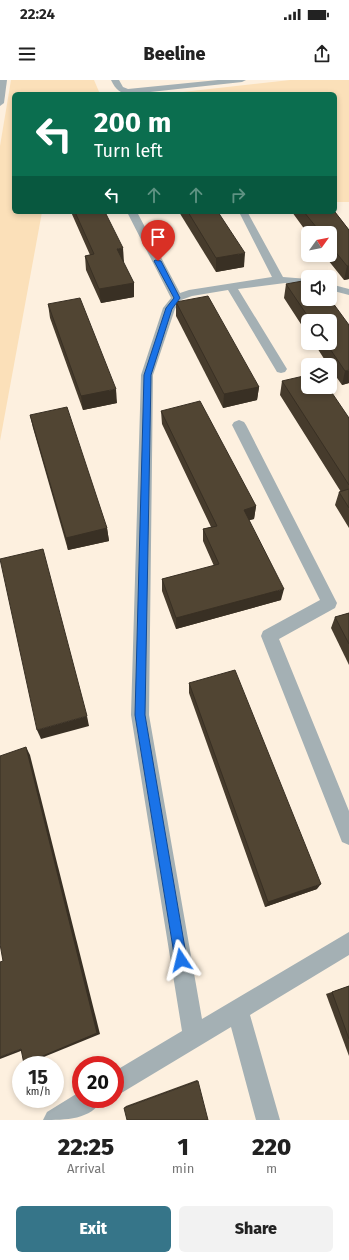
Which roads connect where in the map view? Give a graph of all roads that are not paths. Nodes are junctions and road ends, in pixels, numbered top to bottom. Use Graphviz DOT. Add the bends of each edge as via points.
graph roads {
  1 [pos="3,80"];
  2 [pos="115,80"];
  3 [pos="242,80"];
  4 [pos="193,82"];
  5 [pos="0,103"];
  6 [pos="133,214"];
  7 [pos="244,214"];
  8 [pos="279,280"];
  9 [pos="301,282"];
  10 [pos="231,286"];
  11 [pos="337,289"];
  12 [pos="349,292"];
  13 [pos="177,298"];
  14 [pos="281,369"];
  15 [pos="239,425"];
  16 [pos="349,835"];
  17 [pos="349,943"];
  18 [pos="237,1010"];
  19 [pos="194,1036"];
  20 [pos="124,1079"];
  21 [pos="75,1108"];
  22 [pos="55,1120"];
  23 [pos="268,1120"];
  1 -- 5 [label="lane"];
  2 -- 4 [label="lane" via="120,89 128,92"];
  3 -- 4 [label="lane"];
  6 -- 13 [label="lane"];
  7 -- 8 [label="lane"];
  8 -- 9 [label="lane"];
  8 -- 10 [label="lane"];
  10 -- 13 [label="lane" via="189,293"];
  10 -- 14 [label="lane"];
  11 -- 12 [label="lane"];
  13 -- 19 [label="lane" via="169,308 147,375 140,715"];
  15 -- 16 [label="lane" via="329,603 269,636"];
  17 -- 18 [label="lane"];
  18 -- 19 [label="lane"];
  18 -- 23 [label="lane"];
  19 -- 20 [label="lane"];
  21 -- 22 [label="lane"];
}
